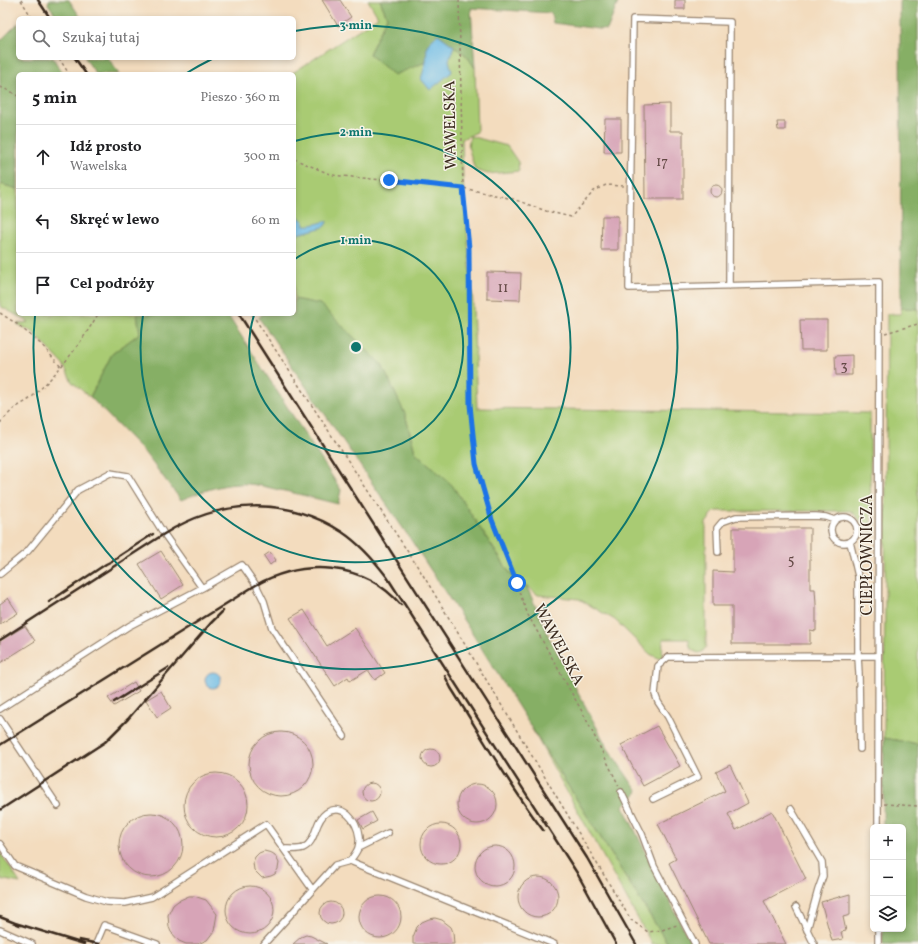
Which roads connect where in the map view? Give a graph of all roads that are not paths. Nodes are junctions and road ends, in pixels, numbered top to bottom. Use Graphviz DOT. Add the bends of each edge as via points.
graph roads {
  1 [pos="729,286"];
  2 [pos="835,520"];
  3 [pos="850,542"];
  4 [pos="718,552"];
  5 [pos="0,574"];
  6 [pos="202,588"];
  7 [pos="858,656"];
  8 [pos="878,656"];
  9 [pos="0,709"];
  10 [pos="0,719"];
  11 [pos="344,736"];
  12 [pos="860,749"];
  13 [pos="621,792"];
  14 [pos="653,799"];
  15 [pos="58,806"];
  16 [pos="791,809"];
  17 [pos="878,824"];
  18 [pos="388,833"];
  19 [pos="0,844"];
  20 [pos="360,847"];
  21 [pos="284,849"];
  22 [pos="350,861"];
  23 [pos="312,890"];
  24 [pos="796,907"];
  25 [pos="0,930"];
  26 [pos="807,930"];
  27 [pos="878,932"];
  28 [pos="32,944"];
  29 [pos="96,944"];
  30 [pos="157,944"];
  31 [pos="264,944"];
  32 [pos="554,944"];
  33 [pos="695,944"];
  34 [pos="814,944"];
  35 [pos="878,944"];
  1 -- 1 [label="lane" via="629,288 633,19 730,22"];
  1 -- 8 [label="lane, CIEPŁOWNICZA" via="879,282"];
  2 -- 3 [label="lane" via="830,528 832,537 838,543"];
  2 -- 3 [label="lane" via="846,517 856,524 857,533"];
  2 -- 4 [label="lane" via="816,516 736,517 722,522 717,528"];
  3 -- 7 [label="lane" via="858,576"];
  5 -- 6 [label="lane" via="28,551 78,490 110,473 128,476"];
  6 -- 9 [label="lane" via="129,626"];
  6 -- 11 [label="lane" via="242,565 264,601 272,628"];
  7 -- 8 [label="lane"];
  7 -- 12 [label="lane"];
  7 -- 14 [label="lane" via="668,657 658,666 655,694 698,777"];
  8 -- 17 [label="lane, CIEPŁOWNICZA"];
  10 -- 15 [label="lane"];
  13 -- 33 [label="lane" via="642,834 654,866"];
  16 -- 26 [label="lane" via="822,862 823,876"];
  18 -- 20 [label="lane"];
  19 -- 21 [label="lane" via="15,866 86,896 107,902 125,903 152,897 266,824"];
  20 -- 21 [label="lane" via="359,834 348,812 331,810 321,818 310,842 302,848"];
  20 -- 22 [label="lane"];
  21 -- 23 [label="lane"];
  22 -- 23 [label="lane" via="335,865"];
  22 -- 32 [label="lane"];
  23 -- 31 [label="lane"];
  24 -- 26 [label="lane"];
  25 -- 28 [label="lane"];
  26 -- 34 [label="lane"];
  27 -- 35 [label="lane"];
  29 -- 30 [label="lane" via="104,925"];
}
